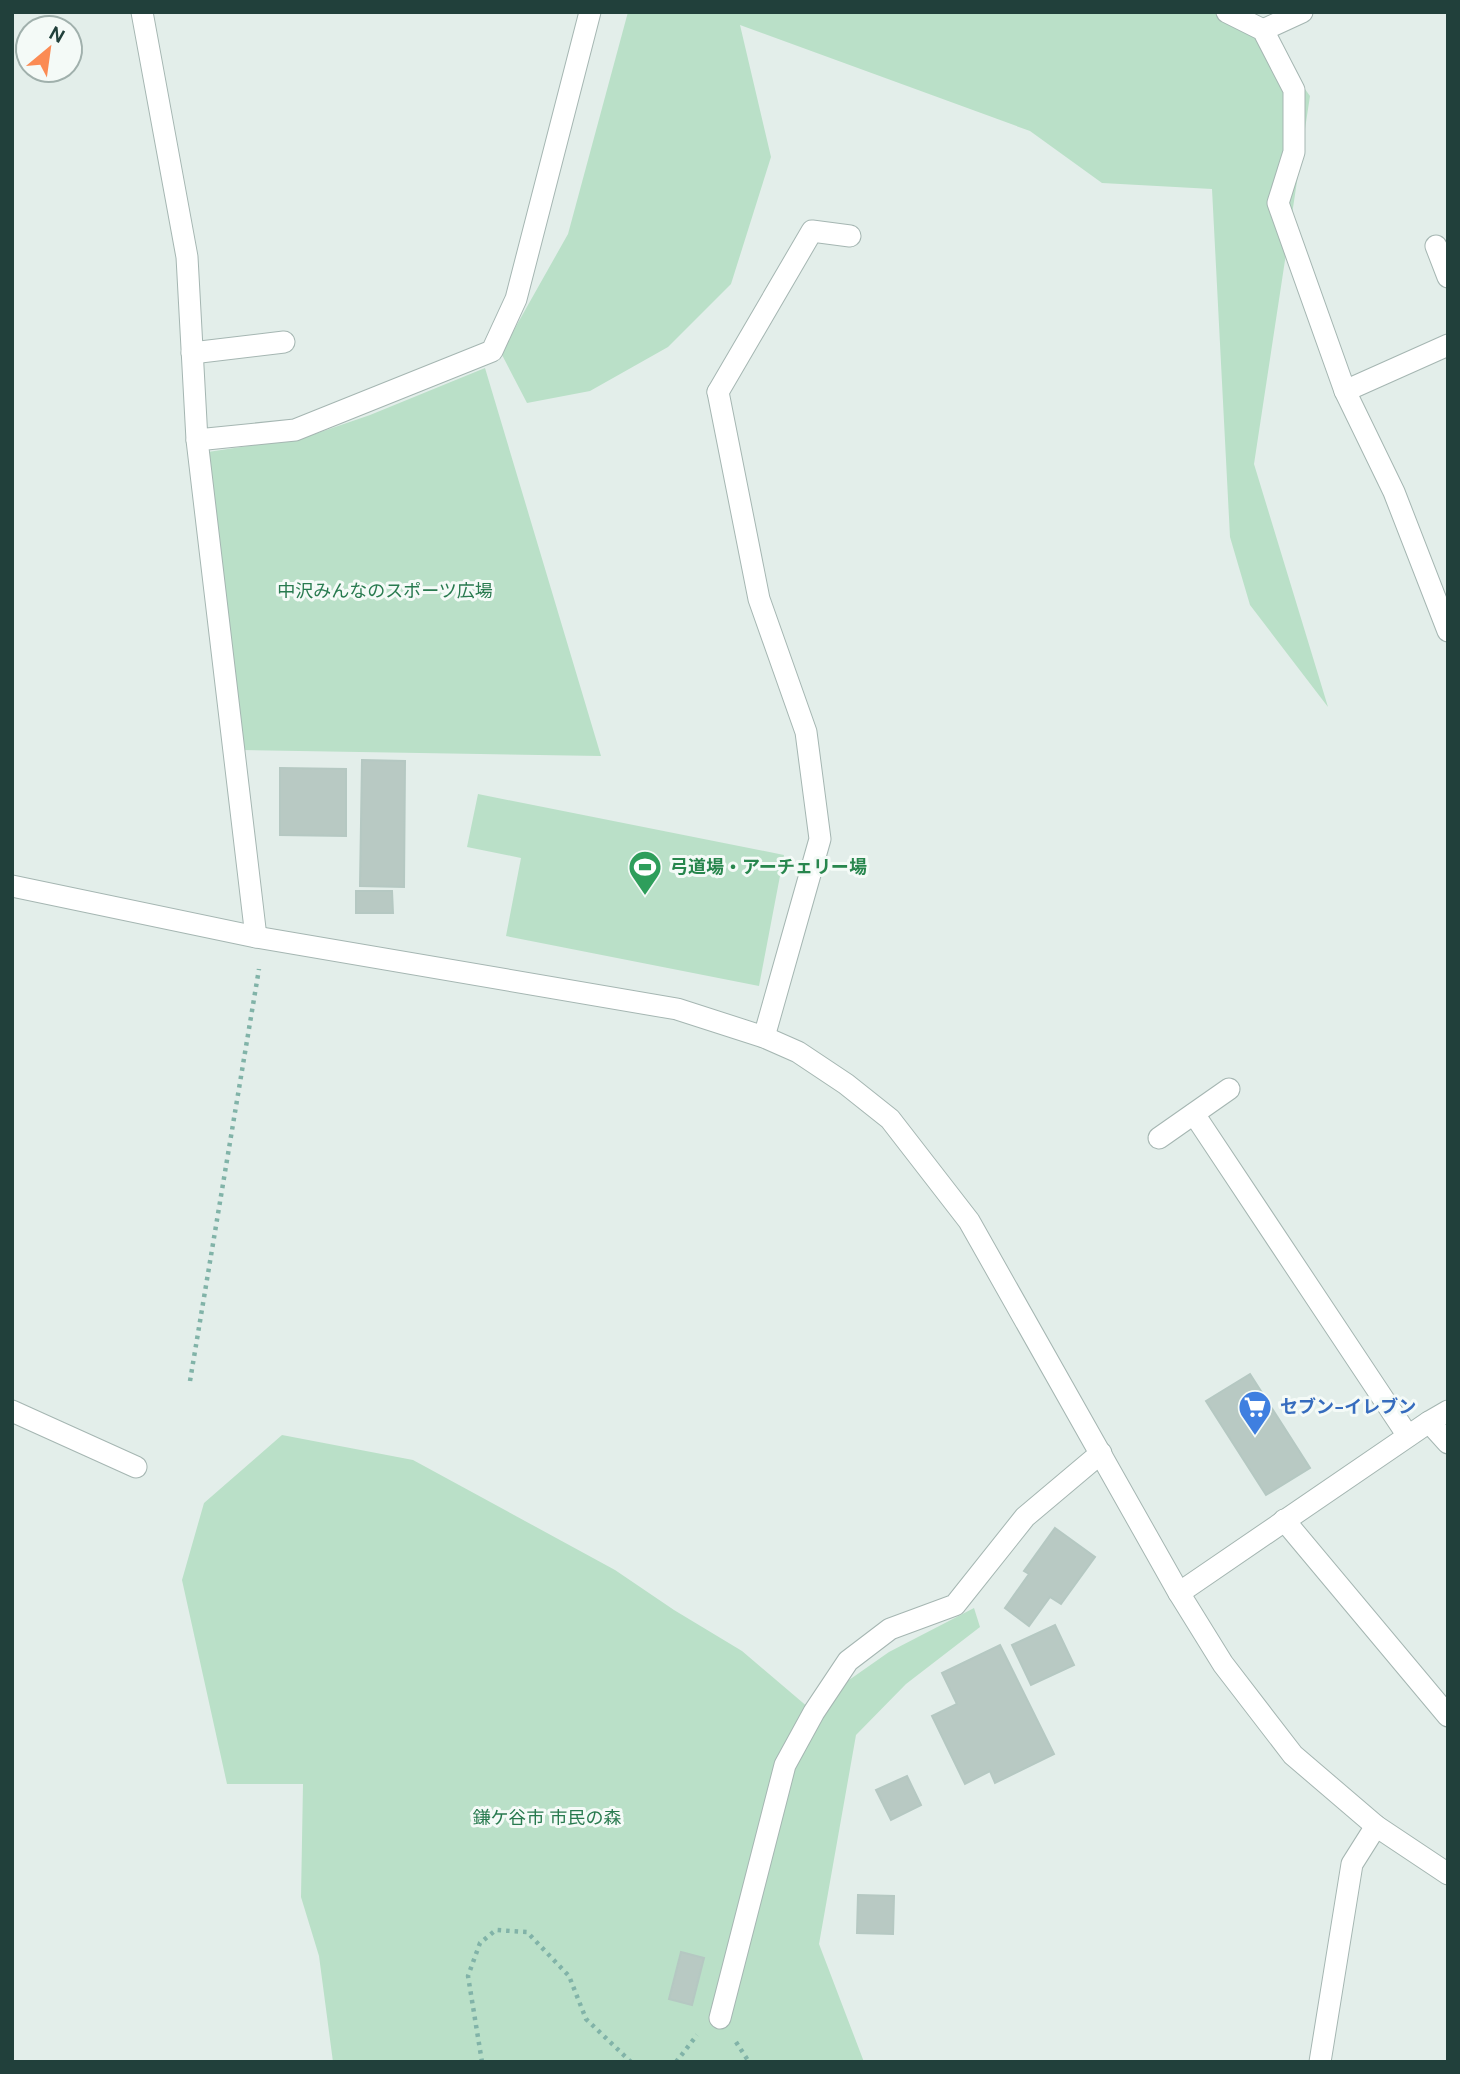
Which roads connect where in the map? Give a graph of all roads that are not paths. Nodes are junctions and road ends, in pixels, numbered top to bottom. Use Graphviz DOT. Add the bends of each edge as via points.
graph roads {
  1 [pos="142,12"];
  2 [pos="590,12"];
  3 [pos="1227,12"];
  4 [pos="1302,12"];
  5 [pos="1263,30"];
  6 [pos="849,236"];
  7 [pos="1436,246"];
  8 [pos="1448,277"];
  9 [pos="285,342"];
  10 [pos="1448,345"];
  11 [pos="192,353"];
  12 [pos="1345,391"];
  13 [pos="197,440"];
  14 [pos="1448,631"];
  15 [pos="12,886"];
  16 [pos="256,937"];
  17 [pos="764,1037"];
  18 [pos="1229,1089"];
  19 [pos="1194,1114"];
  20 [pos="1159,1138"];
  21 [pos="12,1411"];
  22 [pos="1448,1411"];
  23 [pos="1429,1422"];
  24 [pos="1408,1436"];
  25 [pos="1448,1443"];
  26 [pos="1101,1452"];
  27 [pos="136,1466"];
  28 [pos="1284,1520"];
  29 [pos="1179,1593"];
  30 [pos="1448,1716"];
  31 [pos="1376,1826"];
  32 [pos="1448,1874"];
  33 [pos="720,2018"];
  34 [pos="1320,2062"];
  1 -- 11 [label="street" via="187,257"];
  2 -- 13 [label="street" via="516,299 492,351 295,430"];
  3 -- 5 [label="street"];
  4 -- 5 [label="street"];
  5 -- 12 [label="street" via="1294,90 1294,152 1279,203"];
  6 -- 17 [label="street" via="812,231 718,392 759,600 806,732 820,839"];
  7 -- 8 [label="street"];
  9 -- 11 [label="street"];
  10 -- 12 [label="street"];
  11 -- 13 [label="street"];
  12 -- 14 [label="street" via="1394,492"];
  13 -- 16 [label="street"];
  15 -- 16 [label="street"];
  16 -- 17 [label="street" via="677,1009"];
  17 -- 26 [label="street" via="798,1052 890,1119 970,1221"];
  18 -- 19 [label="street"];
  19 -- 20 [label="street"];
  19 -- 24 [label="street"];
  21 -- 27 [label="street"];
  22 -- 23 [label="street"];
  23 -- 24 [label="street"];
  23 -- 25 [label="street"];
  24 -- 28 [label="street"];
  26 -- 29 [label="street"];
  26 -- 33 [label="street" via="1025,1517 955,1605 890,1629 848,1661 785,1765"];
  28 -- 29 [label="street"];
  28 -- 30 [label="street"];
  29 -- 31 [label="street" via="1223,1664 1293,1755"];
  31 -- 32 [label="street"];
  31 -- 34 [label="street" via="1352,1864"];
}
